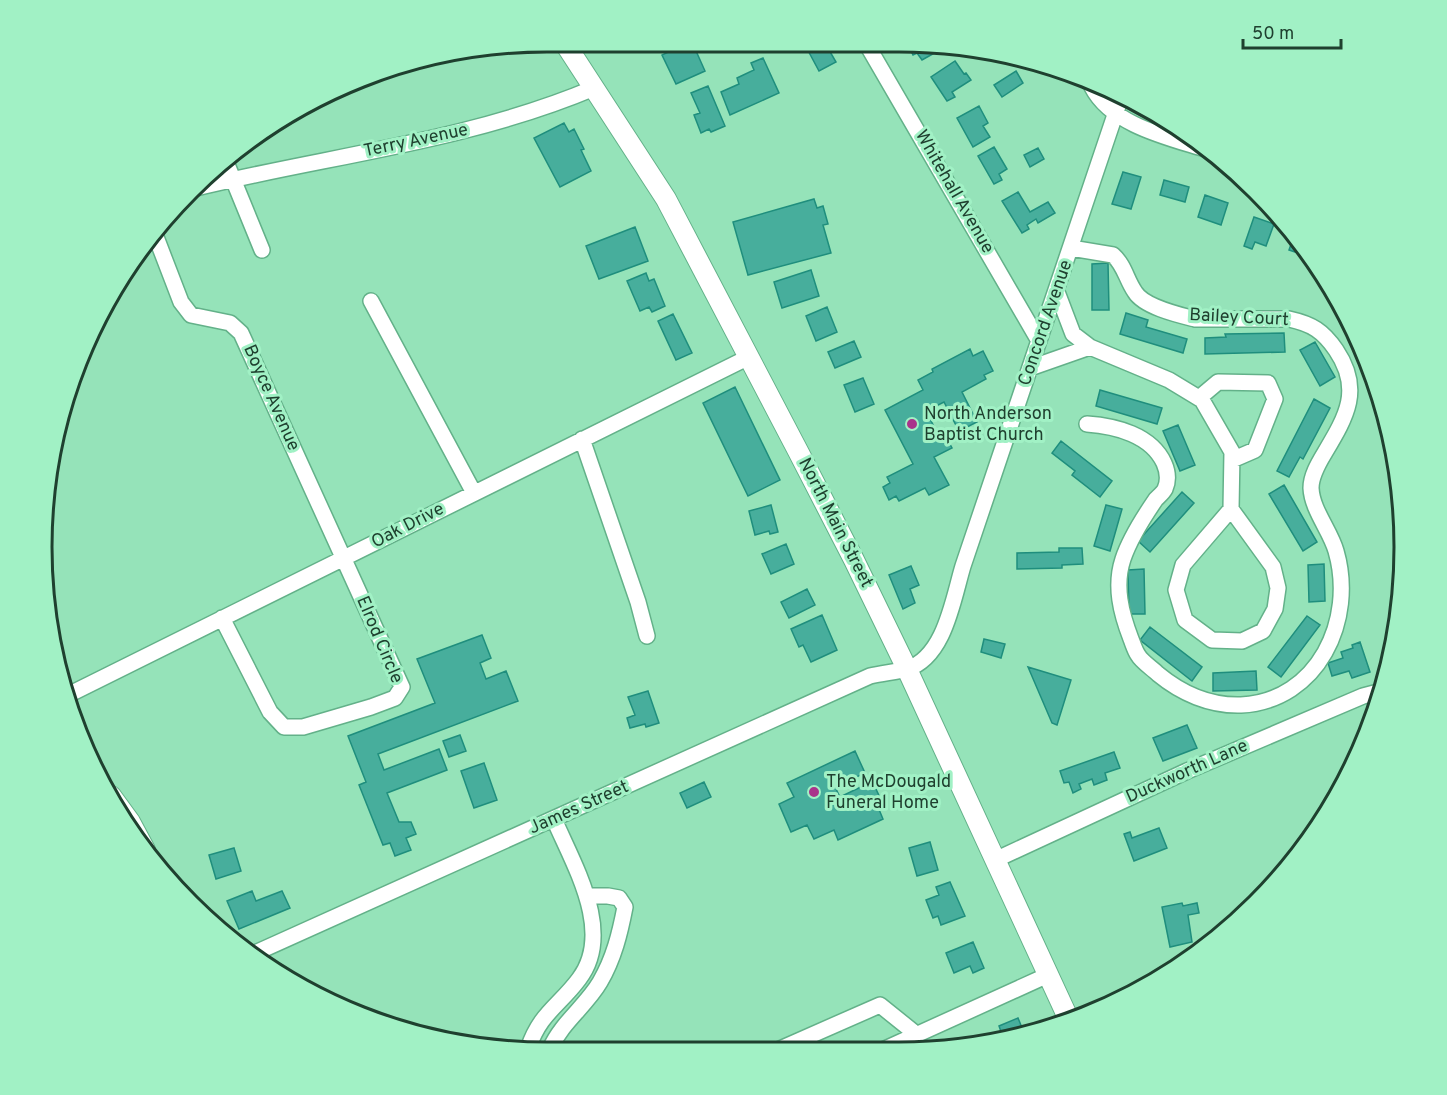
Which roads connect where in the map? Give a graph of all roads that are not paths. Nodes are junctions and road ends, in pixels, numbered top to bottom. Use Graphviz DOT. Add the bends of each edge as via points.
graph roads {
  1 [pos="571,52"];
  2 [pos="871,52"];
  3 [pos="594,88"];
  4 [pos="1095,93"];
  5 [pos="1118,106"];
  6 [pos="1184,142"];
  7 [pos="229,168"];
  8 [pos="234,178"];
  9 [pos="211,184"];
  10 [pos="158,242"];
  11 [pos="1071,248"];
  12 [pos="262,250"];
  13 [pos="1057,292"];
  14 [pos="370,301"];
  15 [pos="1040,341"];
  16 [pos="1090,347"];
  17 [pos="749,357"];
  18 [pos="1030,368"];
  19 [pos="1199,398"];
  20 [pos="1087,424"];
  21 [pos="582,439"];
  22 [pos="1233,460"];
  23 [pos="474,493"];
  24 [pos="1231,509"];
  25 [pos="344,558"];
  26 [pos="222,618"];
  27 [pos="647,636"];
  28 [pos="907,669"];
  29 [pos="74,692"];
  30 [pos="1372,694"];
  31 [pos="554,819"];
  32 [pos="995,860"];
  33 [pos="587,896"];
  34 [pos="261,951"];
  35 [pos="1048,975"];
  36 [pos="1066,1013"];
  37 [pos="916,1034"];
  38 [pos="530,1041"];
  39 [pos="553,1042"];
  40 [pos="796,1042"];
  41 [pos="899,1042"];
  1 -- 3 [label="main road, North Main Street"];
  2 -- 15 [label="street, Whitehall Avenue"];
  3 -- 8 [label="street, Terry Avenue" via="486,126"];
  3 -- 17 [label="main road, North Main Street" via="666,199"];
  4 -- 5 [label="street"];
  5 -- 6 [label="street" via="1138,128"];
  5 -- 11 [label="street, Concord Avenue"];
  7 -- 8 [label="street"];
  8 -- 9 [label="street"];
  8 -- 12 [label="street"];
  10 -- 25 [label="street, Boyce Avenue" via="180,302 191,315 230,323 241,333"];
  11 -- 13 [label="street, Concord Avenue"];
  11 -- 20 [label="street, Bailey Court" via="1113,255 1144,301 1183,316 1289,319 1316,327 1349,372 1351,387 1344,420 1319,462 1311,488 1336,551 1341,588 1338,621 1329,648 1317,666 1290,691 1240,705 1218,703 1192,697 1138,656 1125,624 1119,578 1124,558 1165,490 1168,473 1147,441 1117,428"];
  13 -- 15 [label="street, Concord Avenue"];
  13 -- 16 [label="street" via="1073,334"];
  14 -- 23 [label="street"];
  15 -- 18 [label="street, Concord Avenue"];
  16 -- 18 [label="street"];
  16 -- 19 [label="street" via="1169,380"];
  17 -- 21 [label="street, Oak Drive"];
  17 -- 28 [label="main road, North Main Street"];
  18 -- 28 [label="street, Concord Avenue" via="941,638 932,653"];
  19 -- 22 [label="street"];
  19 -- 22 [label="street" via="1218,382 1268,384 1275,399 1255,450"];
  21 -- 23 [label="street, Oak Drive"];
  21 -- 27 [label="street"];
  22 -- 24 [label="street"];
  23 -- 25 [label="street, Oak Drive"];
  24 -- 24 [label="street" via="1273,567 1278,588 1275,609 1263,631 1242,641 1212,639 1185,620 1176,590 1182,565"];
  25 -- 26 [label="street, Oak Drive"];
  25 -- 26 [label="street, Elrod Circle" via="402,687 394,698 303,727 284,727 270,712"];
  26 -- 29 [label="street, Oak Drive"];
  28 -- 31 [label="street, James Street" via="870,676"];
  28 -- 32 [label="main road, North Main Street"];
  30 -- 32 [label="street, Duckworth Lane" via="1187,771"];
  31 -- 33 [label="street"];
  31 -- 34 [label="street, James Street"];
  32 -- 35 [label="main road, North Main Street"];
  33 -- 38 [label="street" via="594,931 589,959 580,978 546,1014"];
  33 -- 39 [label="street" via="619,898 625,907 619,940 600,982"];
  35 -- 36 [label="main road, North Main Street"];
  35 -- 37 [label="street"];
  37 -- 40 [label="street" via="880,1005"];
  37 -- 41 [label="street"];
}
